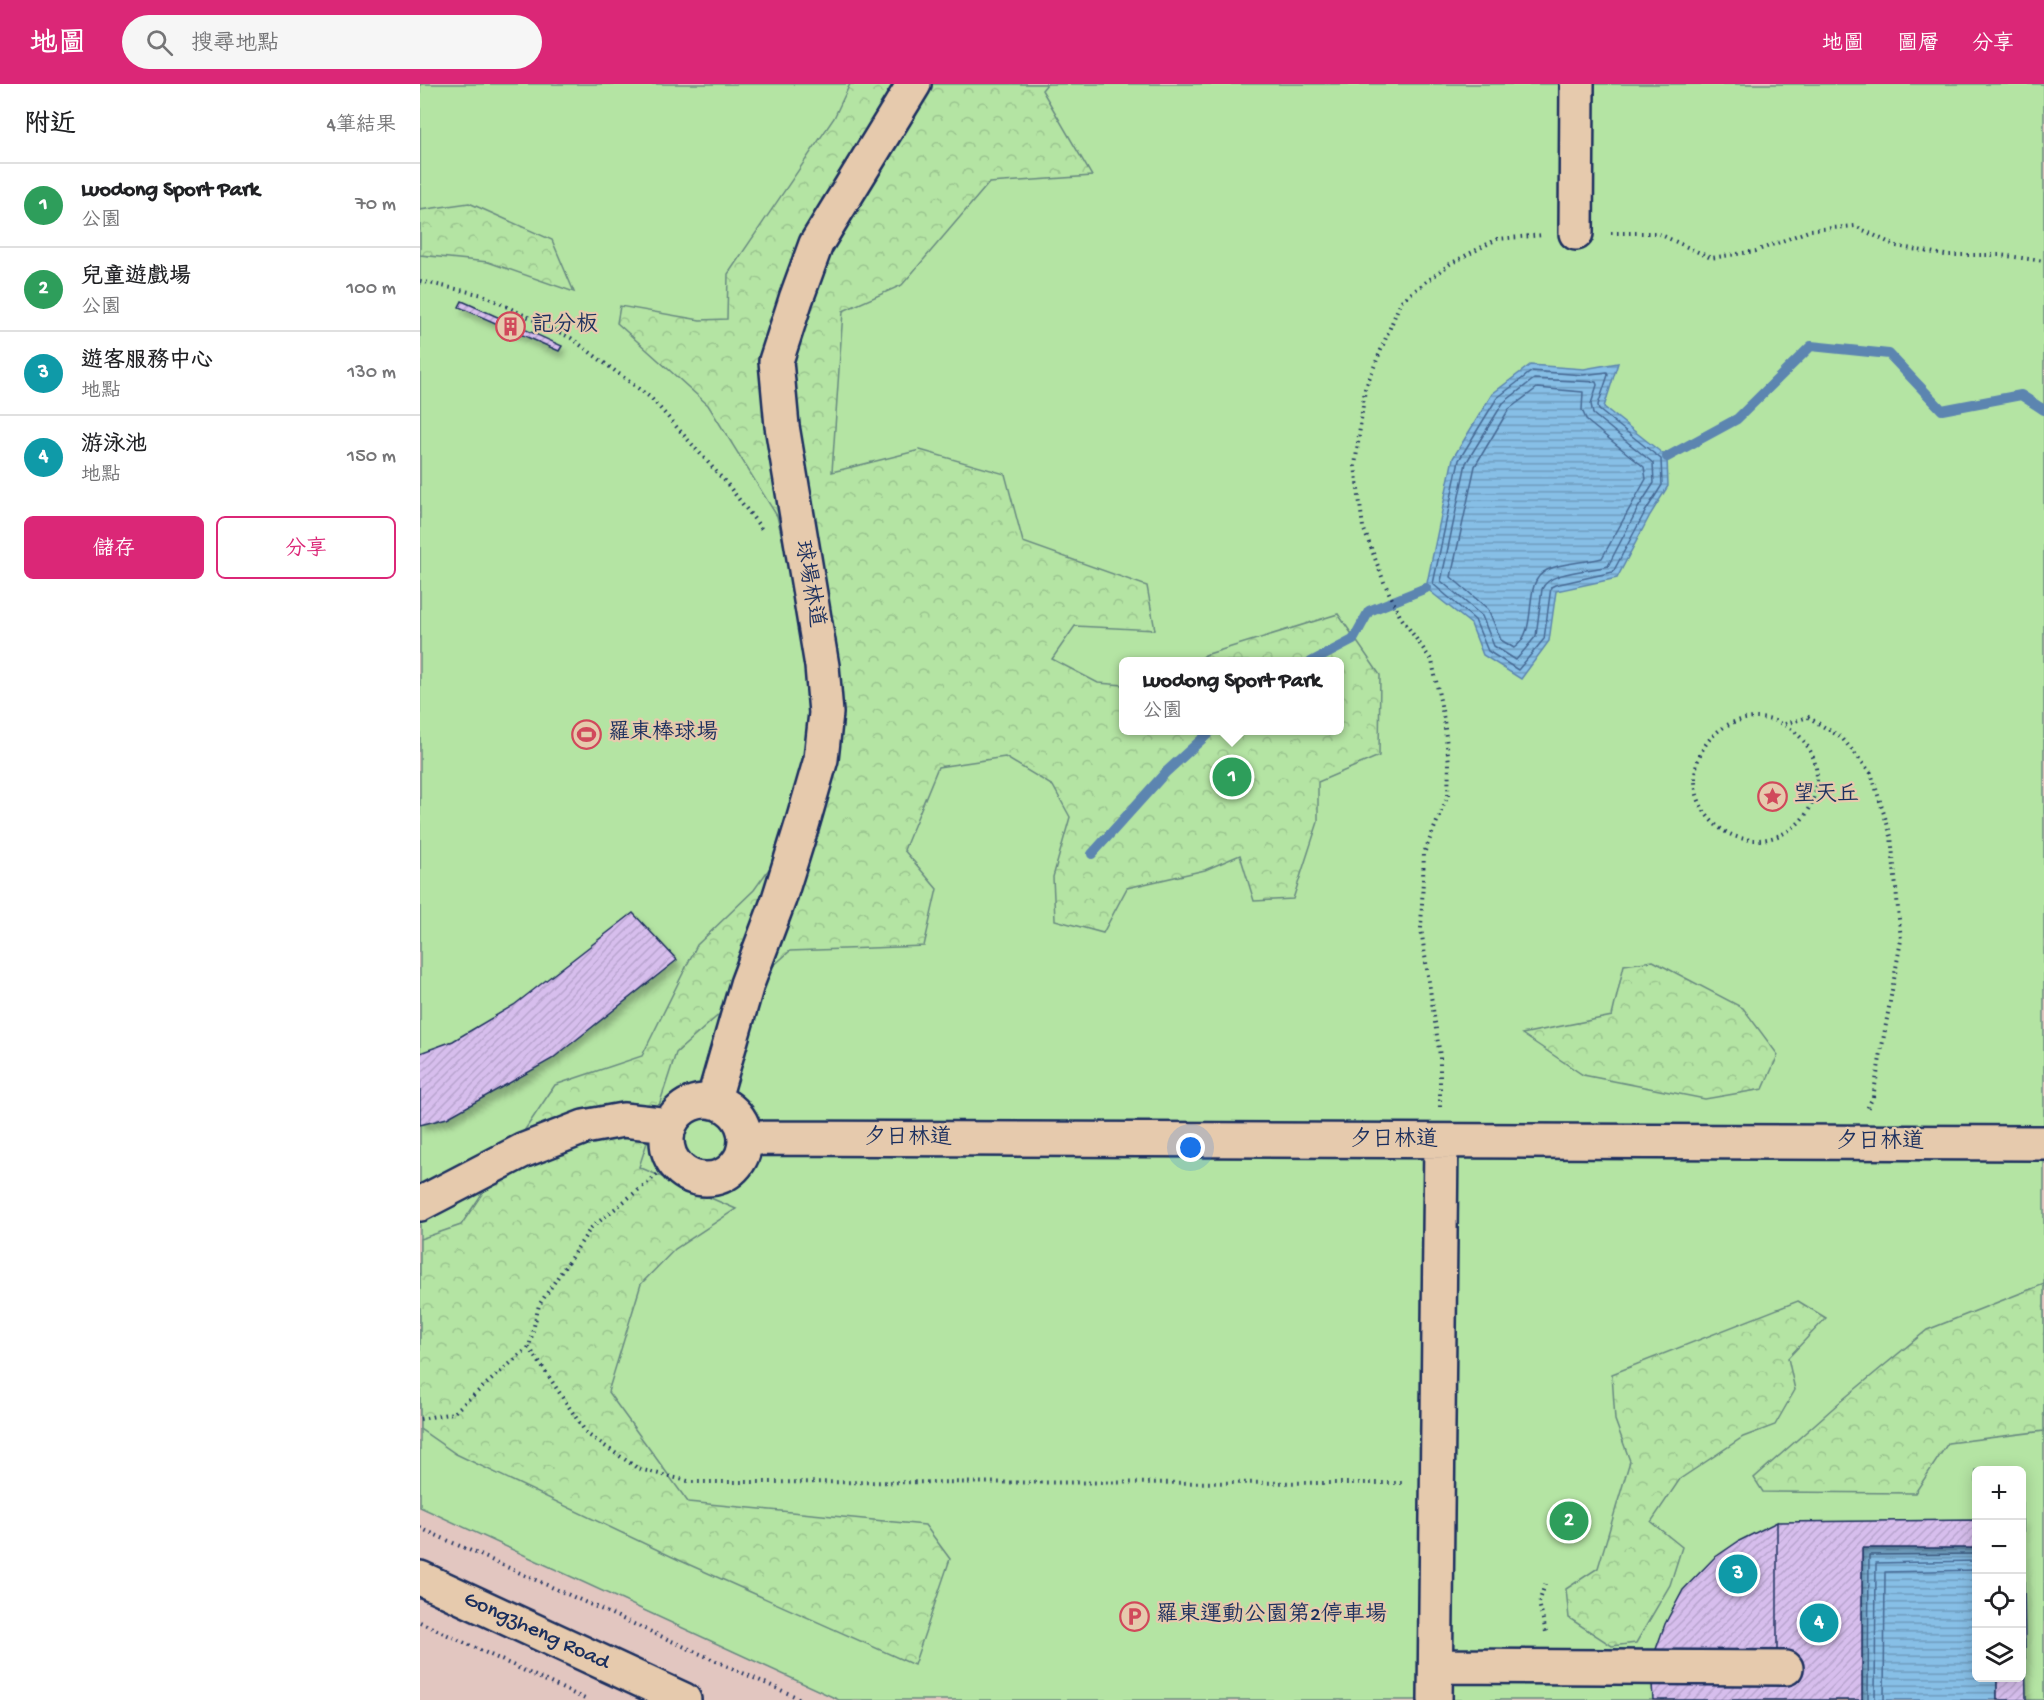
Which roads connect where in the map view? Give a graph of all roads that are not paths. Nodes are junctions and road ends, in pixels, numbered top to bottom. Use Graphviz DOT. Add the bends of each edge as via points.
graph roads {
  1 [pos="914,84"];
  2 [pos="1577,84"];
  3 [pos="1576,232"];
  4 [pos="713,1102"];
  5 [pos="670,1125"];
  6 [pos="745,1138"];
  7 [pos="1441,1141"];
  8 [pos="2044,1143"];
  9 [pos="420,1204"];
  10 [pos="420,1578"];
  11 [pos="1436,1666"];
  12 [pos="1786,1668"];
  13 [pos="684,1700"];
  14 [pos="1435,1700"];
  1 -- 4 [label="street, 球場林道" via="816,244 776,361 782,426 822,666 826,713 821,759 779,899 747,984"];
  2 -- 3 [label="street"];
  4 -- 5 [label="street" via="687,1106"];
  4 -- 6 [label="street" via="735,1114"];
  5 -- 6 [label="street" via="667,1138 673,1162 694,1177 718,1178 729,1172 744,1151"];
  5 -- 9 [label="street" via="623,1120 584,1127 522,1151"];
  6 -- 7 [label="street, 夕日林道"];
  7 -- 8 [label="street, 夕日林道"];
  7 -- 11 [label="street"];
  10 -- 13 [label="street, Gongzheng Road"];
  11 -- 12 [label="street"];
  11 -- 14 [label="street"];
}
